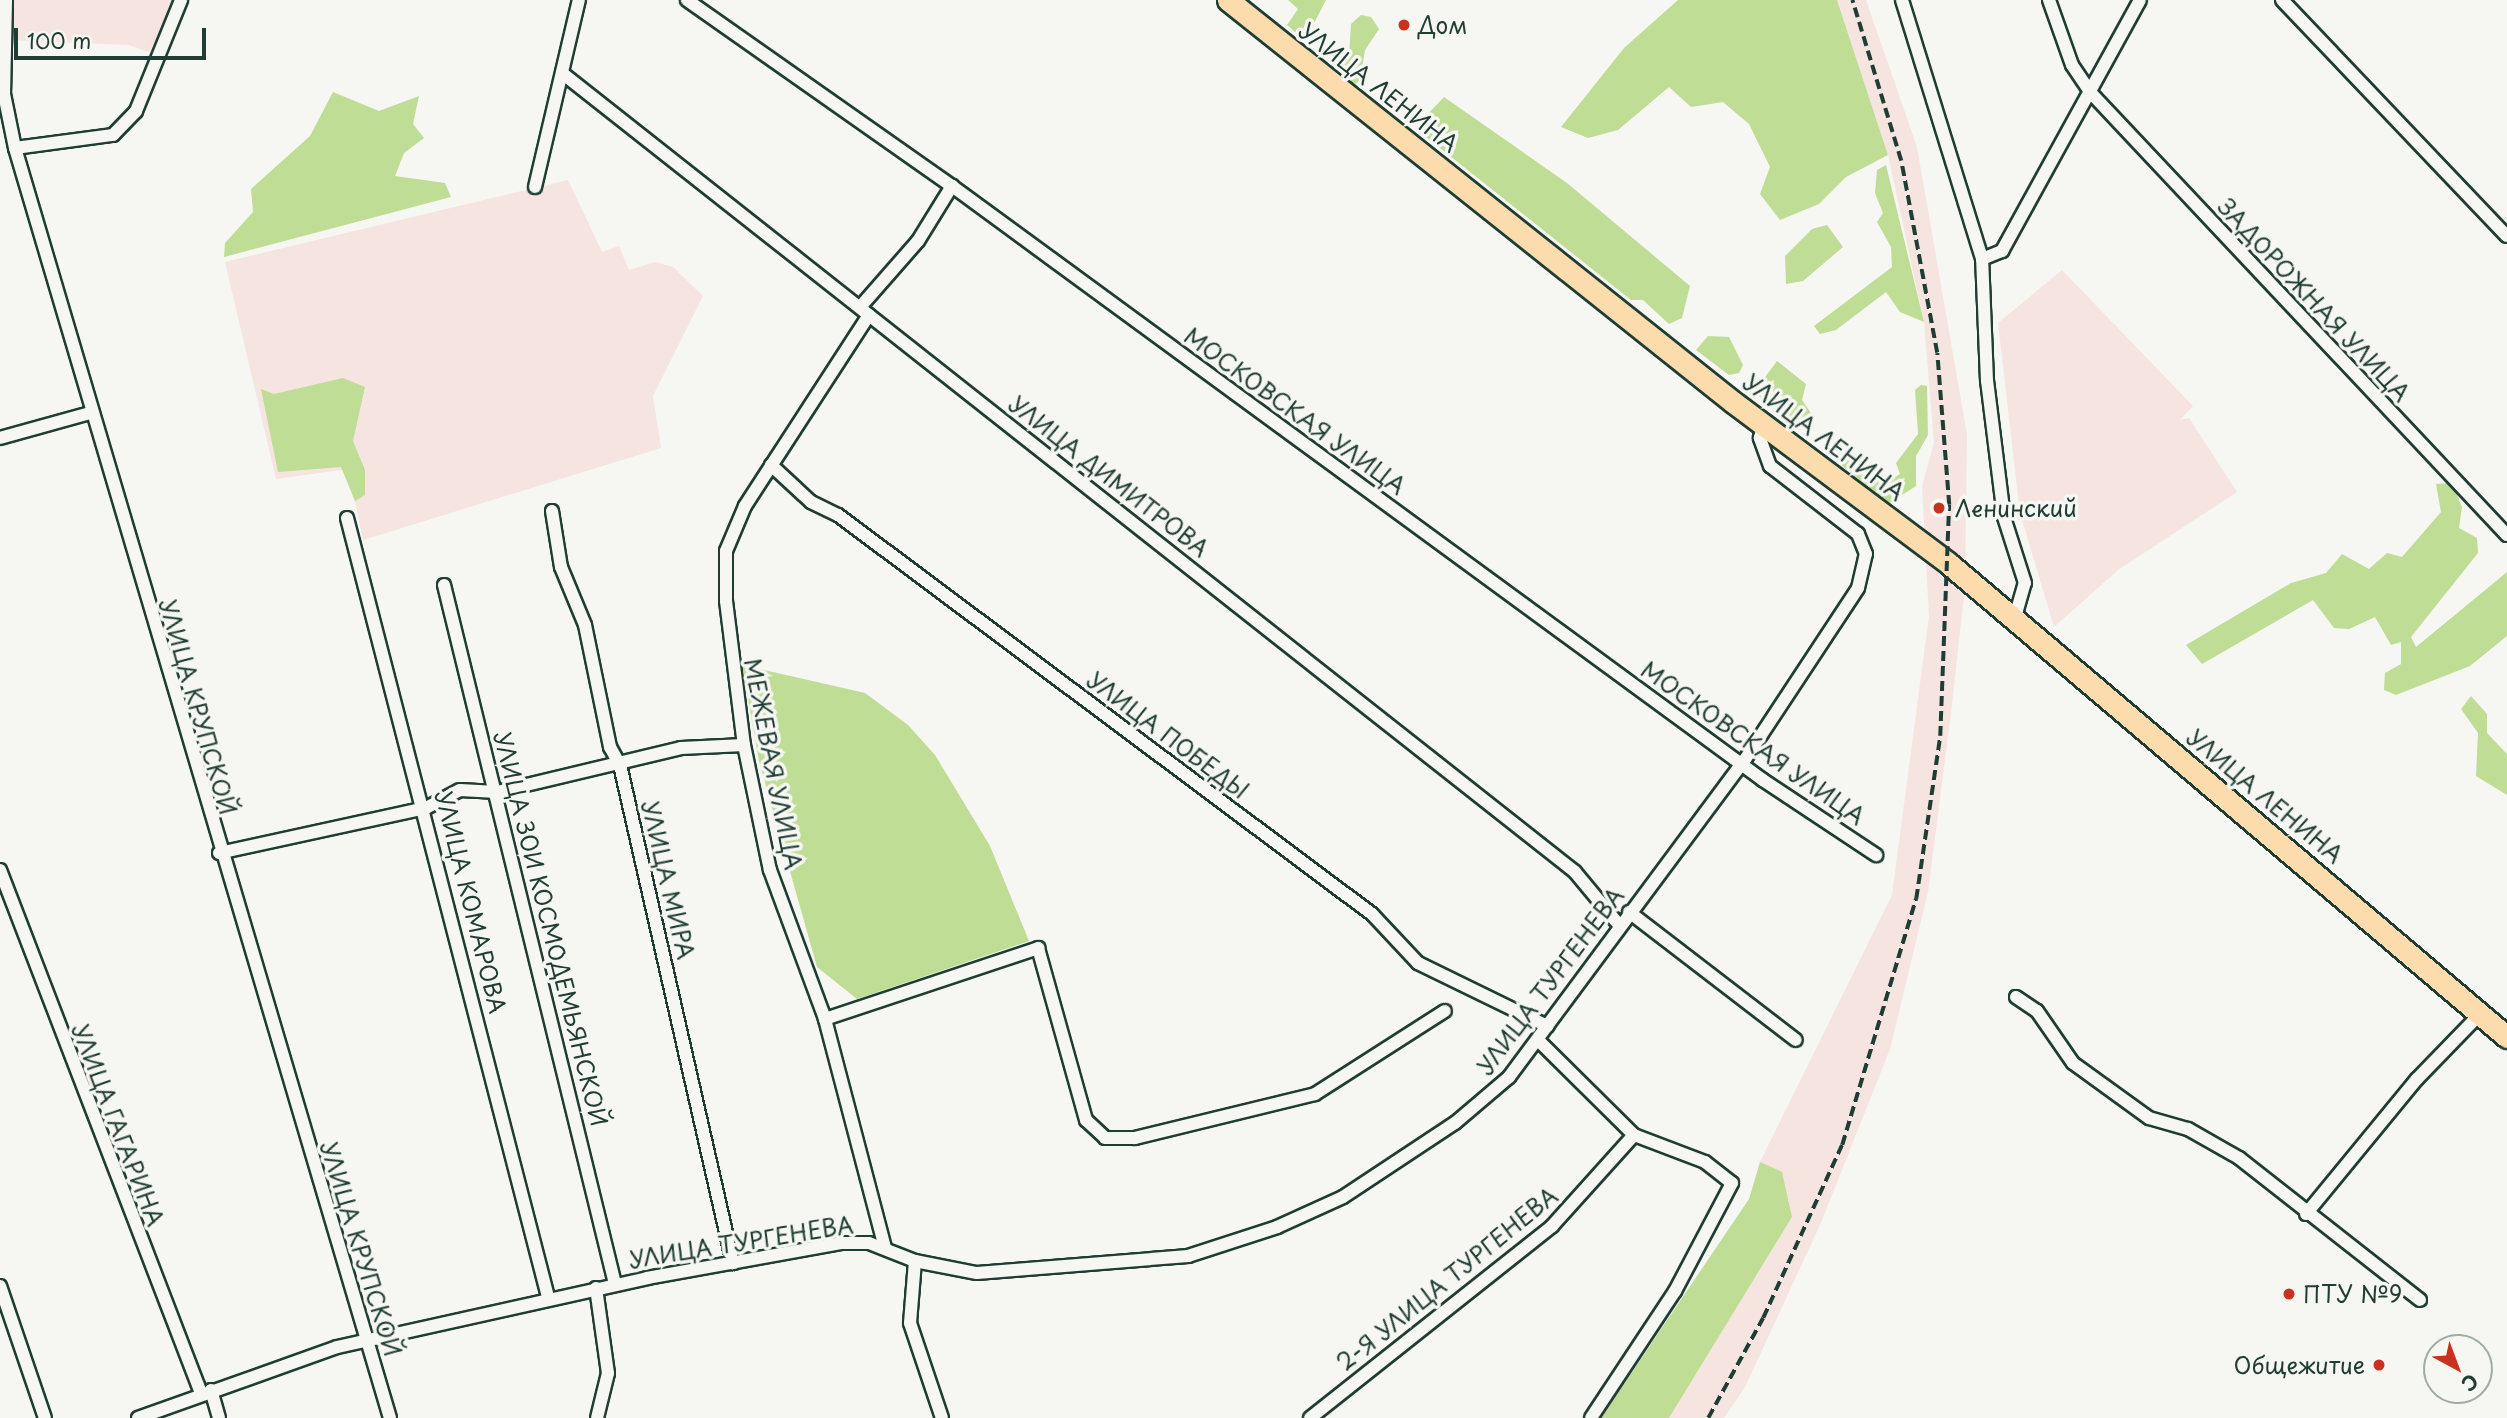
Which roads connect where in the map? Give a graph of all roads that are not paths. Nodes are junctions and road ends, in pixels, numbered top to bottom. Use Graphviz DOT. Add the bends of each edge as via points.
graph roads {
  1 [pos="6,0"];
  2 [pos="181,0"];
  3 [pos="579,0"];
  4 [pos="687,0"];
  5 [pos="1228,0"];
  6 [pos="1902,0"];
  7 [pos="2049,0"];
  8 [pos="2140,0"];
  9 [pos="2282,0"];
  10 [pos="562,74"];
  11 [pos="2091,93"];
  12 [pos="15,148"];
  13 [pos="952,186"];
  14 [pos="535,187"];
  15 [pos="2507,236"];
  16 [pos="1982,259"];
  17 [pos="865,310"];
  18 [pos="90,413"];
  19 [pos="1763,425"];
  20 [pos="0,438"];
  21 [pos="771,465"];
  22 [pos="552,511"];
  23 [pos="347,518"];
  24 [pos="2507,535"];
  25 [pos="444,585"];
  26 [pos="2015,617"];
  27 [pos="744,745"];
  28 [pos="1744,761"];
  29 [pos="620,765"];
  30 [pos="497,792"];
  31 [pos="426,808"];
  32 [pos="219,853"];
  33 [pos="1876,855"];
  34 [pos="0,870"];
  35 [pos="1629,912"];
  36 [pos="1619,925"];
  37 [pos="2016,997"];
  38 [pos="1445,1011"];
  39 [pos="2480,1014"];
  40 [pos="825,1019"];
  41 [pos="1546,1026"];
  42 [pos="2507,1037"];
  43 [pos="1538,1040"];
  44 [pos="1796,1040"];
  45 [pos="1634,1135"];
  46 [pos="2306,1214"];
  47 [pos="885,1247"];
  48 [pos="915,1261"];
  49 [pos="733,1263"];
  50 [pos="615,1284"];
  51 [pos="0,1286"];
  52 [pos="596,1288"];
  53 [pos="548,1297"];
  54 [pos="2420,1300"];
  55 [pos="366,1340"];
  56 [pos="206,1391"];
  57 [pos="45,1418"];
  58 [pos="138,1418"];
  59 [pos="219,1418"];
  60 [pos="390,1418"];
  61 [pos="597,1418"];
  62 [pos="942,1418"];
  63 [pos="1310,1418"];
  64 [pos="1591,1418"];
  1 -- 12 [label="street, УЛИЦА КРУПСКОЙ" via="4,94"];
  2 -- 12 [label="street" via="136,111 113,135"];
  3 -- 10 [label="street"];
  4 -- 13 [label="street, МОСКОВСКАЯ УЛИЦА"];
  5 -- 19 [label="main road, УЛИЦА ЛЕНИНА"];
  6 -- 16 [label="street"];
  7 -- 11 [label="street, ЗАДОРОЖНАЯ УЛИЦА" via="2072,65"];
  8 -- 11 [label="street"];
  9 -- 15 [label="street"];
  10 -- 14 [label="street"];
  10 -- 17 [label="street, УЛИЦА ДИМИТРОВА"];
  11 -- 16 [label="street" via="2002,251"];
  11 -- 24 [label="street, ЗАДОРОЖНАЯ УЛИЦА"];
  12 -- 18 [label="street, УЛИЦА КРУПСКОЙ"];
  13 -- 17 [label="street, МЕЖЕВАЯ УЛИЦА" via="918,242"];
  13 -- 28 [label="street, МОСКОВСКАЯ УЛИЦА"];
  16 -- 26 [label="street" via="1987,381 2004,517 2025,583"];
  17 -- 21 [label="street, МЕЖЕВАЯ УЛИЦА" via="850,353"];
  17 -- 36 [label="street, УЛИЦА ДИМИТРОВА" via="1575,872"];
  18 -- 20 [label="street"];
  18 -- 32 [label="street, УЛИЦА КРУПСКОЙ"];
  19 -- 26 [label="main road, УЛИЦА ЛЕНИНА"];
  19 -- 28 [label="street, УЛИЦА ТУРГЕНЕВА" via="1760,438 1770,466 1858,534 1866,554 1858,588"];
  21 -- 27 [label="street, МЕЖЕВАЯ УЛИЦА" via="726,551 729,646"];
  21 -- 41 [label="street, УЛИЦА ПОБЕДЫ" via="811,502 850,524 1372,914 1418,963"];
  22 -- 29 [label="street, УЛИЦА МИРА" via="561,568 585,625 610,747"];
  23 -- 31 [label="street, УЛИЦА КОМАРОВА"];
  25 -- 30 [label="street, УЛИЦА ЗОИ КОСМОДЕМЬЯНСКОЙ"];
  26 -- 39 [label="main road, УЛИЦА ЛЕНИНА"];
  27 -- 29 [label="street" via="681,748"];
  27 -- 40 [label="street, МЕЖЕВАЯ УЛИЦА" via="770,870"];
  28 -- 33 [label="street, МОСКОВСКАЯ УЛИЦА"];
  28 -- 35 [label="street, УЛИЦА ТУРГЕНЕВА"];
  29 -- 30 [label="street"];
  29 -- 49 [label="street, УЛИЦА МИРА"];
  30 -- 31 [label="street" via="460,790"];
  30 -- 50 [label="street, УЛИЦА ЗОИ КОСМОДЕМЬЯНСКОЙ"];
  31 -- 32 [label="street"];
  31 -- 53 [label="street, УЛИЦА КОМАРОВА"];
  32 -- 55 [label="street, УЛИЦА КРУПСКОЙ"];
  34 -- 56 [label="street, УЛИЦА ГАГАРИНА"];
  35 -- 36 [label="street, УЛИЦА ТУРГЕНЕВА"];
  35 -- 44 [label="street"];
  36 -- 41 [label="street, УЛИЦА ТУРГЕНЕВА"];
  37 -- 46 [label="street" via="2037,1011 2073,1063 2150,1118 2188,1129 2239,1158"];
  38 -- 40 [label="street" via="1315,1094 1135,1138 1105,1138 1086,1120 1038,948"];
  39 -- 42 [label="main road, УЛИЦА ЛЕНИНА"];
  39 -- 46 [label="street" via="2417,1079"];
  40 -- 47 [label="street, МЕЖЕВАЯ УЛИЦА"];
  41 -- 43 [label="street, УЛИЦА ТУРГЕНЕВА"];
  43 -- 45 [label="street"];
  43 -- 48 [label="street, УЛИЦА ТУРГЕНЕВА" via="1509,1077 1455,1123 1343,1197 1277,1227 1188,1256 1080,1268 977,1273"];
  45 -- 63 [label="street, 2-Я УЛИЦА ТУРГЕНЕВА" via="1552,1226"];
  45 -- 64 [label="street" via="1705,1162 1732,1183 1675,1291"];
  46 -- 54 [label="street"];
  47 -- 48 [label="street, УЛИЦА ТУРГЕНЕВА"];
  47 -- 49 [label="street, УЛИЦА ТУРГЕНЕВА" via="841,1243"];
  48 -- 62 [label="street" via="910,1323"];
  49 -- 50 [label="street, УЛИЦА ТУРГЕНЕВА"];
  50 -- 52 [label="street, УЛИЦА ТУРГЕНЕВА"];
  51 -- 57 [label="street"];
  52 -- 53 [label="street, УЛИЦА ТУРГЕНЕВА"];
  52 -- 61 [label="street" via="608,1373"];
  53 -- 55 [label="street, УЛИЦА ТУРГЕНЕВА"];
  55 -- 56 [label="street, УЛИЦА ТУРГЕНЕВА"];
  55 -- 60 [label="street, УЛИЦА КРУПСКОЙ"];
  56 -- 58 [label="street, УЛИЦА ТУРГЕНЕВА"];
  56 -- 59 [label="street, УЛИЦА ГАГАРИНА"];
}
